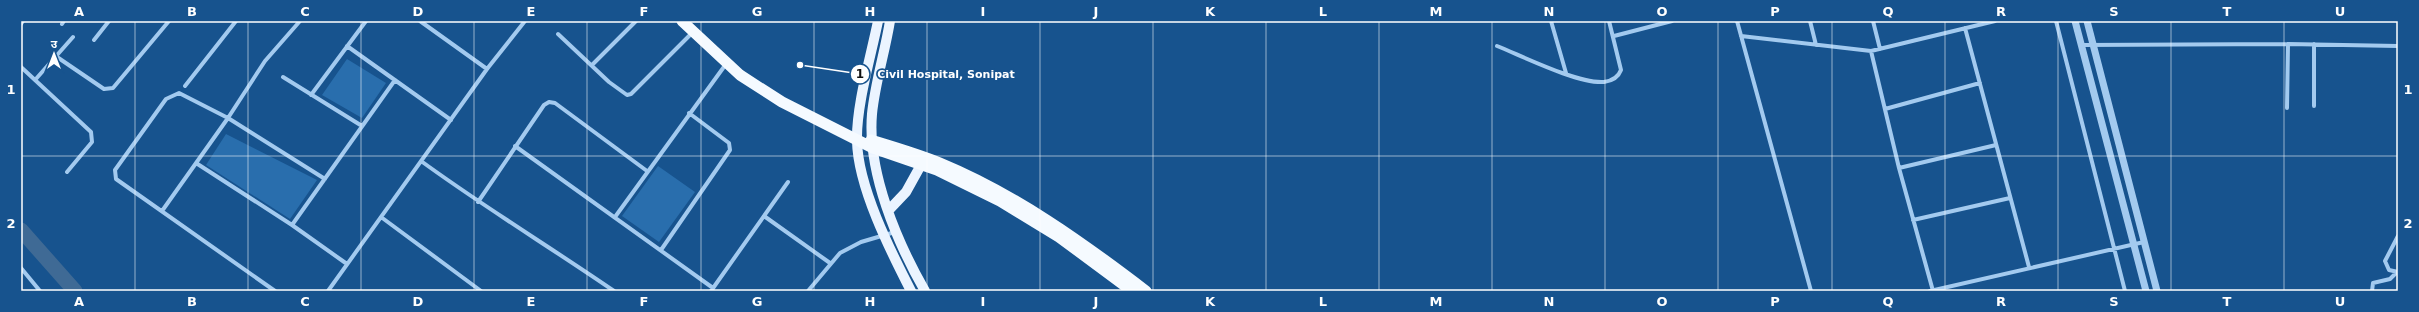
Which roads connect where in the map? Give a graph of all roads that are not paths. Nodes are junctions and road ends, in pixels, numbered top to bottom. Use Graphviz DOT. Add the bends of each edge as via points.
graph roads {
  1 [pos="23,21"];
  2 [pos="109,21"];
  3 [pos="169,21"];
  4 [pos="300,21"];
  5 [pos="366,21"];
  6 [pos="420,21"];
  7 [pos="525,21"];
  8 [pos="636,21"];
  9 [pos="682,21"];
  10 [pos="878,21"];
  11 [pos="890,21"];
  12 [pos="1551,21"];
  13 [pos="1609,21"];
  14 [pos="1672,21"];
  15 [pos="1737,21"];
  16 [pos="1810,21"];
  17 [pos="1873,21"];
  18 [pos="1995,21"];
  19 [pos="2056,21"];
  20 [pos="2075,21"];
  21 [pos="2087,21"];
  22 [pos="233,22"];
  23 [pos="21,24"];
  24 [pos="1965,28"];
  25 [pos="693,31"];
  26 [pos="558,34"];
  27 [pos="1614,36"];
  28 [pos="1741,36"];
  29 [pos="73,37"];
  30 [pos="94,40"];
  31 [pos="2092,44"];
  32 [pos="2288,44"];
  33 [pos="2314,44"];
  34 [pos="1816,45"];
  35 [pos="2082,45"];
  36 [pos="347,46"];
  37 [pos="1497,46"];
  38 [pos="2398,46"];
  39 [pos="1880,49"];
  40 [pos="1871,51"];
  41 [pos="57,56"];
  42 [pos="727,63"];
  43 [pos="21,66"];
  44 [pos="592,66"];
  45 [pos="486,69"];
  46 [pos="1566,73"];
  47 [pos="283,77"];
  48 [pos="35,80"];
  49 [pos="395,80"];
  50 [pos="1980,84"];
  51 [pos="185,86"];
  52 [pos="312,95"];
  53 [pos="2314,106"];
  54 [pos="2287,108"];
  55 [pos="1884,109"];
  56 [pos="689,113"];
  57 [pos="228,118"];
  58 [pos="451,120"];
  59 [pos="362,126"];
  60 [pos="857,138"];
  61 [pos="872,144"];
  62 [pos="1996,145"];
  63 [pos="515,146"];
  64 [pos="421,161"];
  65 [pos="196,163"];
  66 [pos="921,165"];
  67 [pos="1899,168"];
  68 [pos="647,171"];
  69 [pos="67,172"];
  70 [pos="325,179"];
  71 [pos="788,182"];
  72 [pos="2010,198"];
  73 [pos="478,202"];
  74 [pos="162,211"];
  75 [pos="888,211"];
  76 [pos="764,216"];
  77 [pos="381,217"];
  78 [pos="615,217"];
  79 [pos="1913,220"];
  80 [pos="292,225"];
  81 [pos="896,232"];
  82 [pos="884,236"];
  83 [pos="2398,236"];
  84 [pos="2144,242"];
  85 [pos="2133,244"];
  86 [pos="2114,249"];
  87 [pos="661,250"];
  88 [pos="830,263"];
  89 [pos="347,264"];
  90 [pos="2029,267"];
  91 [pos="21,268"];
  92 [pos="2397,272"];
  93 [pos="712,290"];
  94 [pos="40,291"];
  95 [pos="275,291"];
  96 [pos="328,291"];
  97 [pos="481,291"];
  98 [pos="614,291"];
  99 [pos="808,291"];
  100 [pos="911,291"];
  101 [pos="925,291"];
  102 [pos="1132,291"];
  103 [pos="1146,291"];
  104 [pos="1810,291"];
  105 [pos="1932,291"];
  106 [pos="2125,291"];
  107 [pos="2146,291"];
  108 [pos="2157,291"];
  109 [pos="2372,291"];
  1 -- 23 [label="street"];
  2 -- 30 [label="street"];
  3 -- 41 [label="street" via="113,88 108,90"];
  4 -- 57 [label="street" via="265,61"];
  5 -- 36 [label="street"];
  6 -- 45 [label="street"];
  7 -- 45 [label="street"];
  8 -- 44 [label="street"];
  9 -- 25 [label="highway"];
  10 -- 60 [label="main road" via="862,97"];
  11 -- 61 [label="main road" via="874,96"];
  12 -- 46 [label="street"];
  13 -- 27 [label="street"];
  14 -- 27 [label="street"];
  15 -- 28 [label="street"];
  16 -- 34 [label="street"];
  17 -- 39 [label="street"];
  18 -- 24 [label="street"];
  19 -- 86 [label="street"];
  20 -- 35 [label="street"];
  21 -- 31 [label="street"];
  22 -- 51 [label="street"];
  24 -- 39 [label="street"];
  24 -- 50 [label="street"];
  25 -- 42 [label="highway"];
  25 -- 44 [label="street" via="631,94 623,94"];
  26 -- 44 [label="street"];
  27 -- 46 [label="street" via="1620,64 1619,75 1605,82 1597,82"];
  28 -- 34 [label="street"];
  28 -- 104 [label="street"];
  29 -- 41 [label="street"];
  31 -- 32 [label="street"];
  31 -- 35 [label="street"];
  31 -- 84 [label="street"];
  32 -- 33 [label="street"];
  32 -- 54 [label="street"];
  33 -- 38 [label="street"];
  33 -- 53 [label="street"];
  34 -- 40 [label="street"];
  35 -- 85 [label="street"];
  36 -- 49 [label="street"];
  36 -- 52 [label="street"];
  37 -- 46 [label="street"];
  39 -- 40 [label="street"];
  40 -- 55 [label="street"];
  41 -- 48 [label="street"];
  42 -- 56 [label="street"];
  42 -- 60 [label="highway" via="740,75 782,102"];
  43 -- 48 [label="street"];
  45 -- 58 [label="street"];
  47 -- 52 [label="street"];
  48 -- 69 [label="street" via="90,132 92,137 90,146"];
  49 -- 58 [label="street"];
  49 -- 59 [label="street"];
  50 -- 55 [label="street"];
  50 -- 62 [label="street"];
  52 -- 59 [label="street"];
  55 -- 67 [label="street"];
  56 -- 68 [label="street"];
  56 -- 87 [label="street" via="729,143 730,150"];
  57 -- 65 [label="street"];
  57 -- 70 [label="street"];
  57 -- 74 [label="street" via="179,93 171,95 115,170 116,179"];
  58 -- 64 [label="street"];
  59 -- 70 [label="street"];
  60 -- 61 [label="highway"];
  60 -- 82 [label="main road" via="859,160"];
  61 -- 66 [label="highway"];
  61 -- 75 [label="main road"];
  61 -- 103 [label="highway" via="940,163 1004,194 1064,230"];
  62 -- 67 [label="street"];
  62 -- 72 [label="street"];
  63 -- 68 [label="street" via="544,105 548,102 555,103"];
  63 -- 73 [label="street"];
  63 -- 78 [label="street"];
  64 -- 73 [label="street"];
  64 -- 77 [label="street"];
  65 -- 74 [label="street"];
  65 -- 80 [label="street"];
  66 -- 75 [label="main road" via="906,192"];
  66 -- 102 [label="highway" via="1000,201 1059,237"];
  67 -- 79 [label="street"];
  68 -- 78 [label="street"];
  70 -- 80 [label="street"];
  71 -- 76 [label="street"];
  72 -- 79 [label="street"];
  72 -- 90 [label="street"];
  73 -- 98 [label="street"];
  74 -- 95 [label="street"];
  75 -- 81 [label="main road"];
  76 -- 88 [label="street"];
  76 -- 93 [label="street"];
  77 -- 89 [label="street"];
  77 -- 97 [label="street"];
  78 -- 87 [label="street"];
  79 -- 105 [label="street"];
  80 -- 89 [label="street"];
  81 -- 82 [label="street"];
  81 -- 101 [label="main road" via="903,252"];
  82 -- 88 [label="street" via="849,247"];
  82 -- 100 [label="main road"];
  83 -- 92 [label="street" via="2385,261 2389,270"];
  84 -- 85 [label="street"];
  84 -- 108 [label="street"];
  85 -- 86 [label="street"];
  85 -- 107 [label="street"];
  86 -- 90 [label="street"];
  86 -- 106 [label="street"];
  87 -- 93 [label="street"];
  88 -- 99 [label="street"];
  89 -- 96 [label="street"];
  90 -- 105 [label="street"];
  91 -- 94 [label="street"];
  92 -- 109 [label="street" via="2390,279 2373,283"];
}
